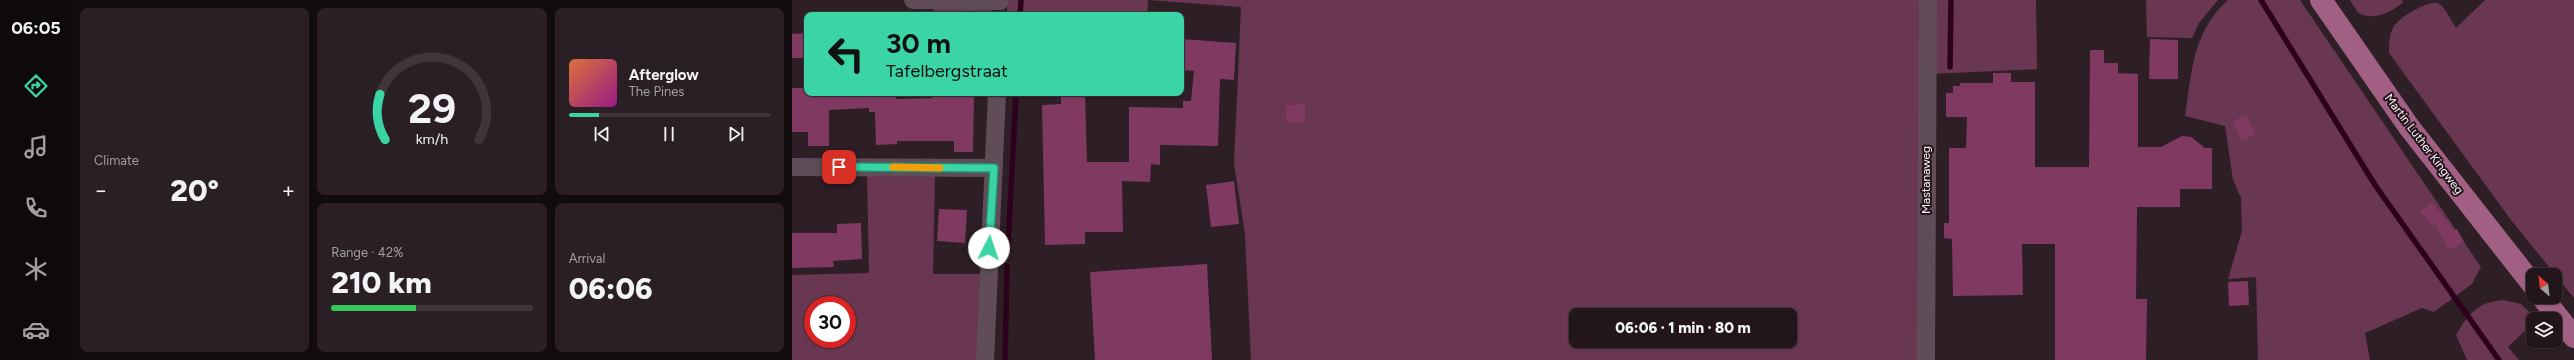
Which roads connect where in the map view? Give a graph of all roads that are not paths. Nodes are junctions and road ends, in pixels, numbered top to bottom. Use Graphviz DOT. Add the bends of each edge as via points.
graph roads {
  1 [pos="913,0"];
  2 [pos="1928,0"];
  3 [pos="2321,0"];
  4 [pos="1000,5"];
  5 [pos="997,96"];
  6 [pos="792,167"];
  7 [pos="994,168"];
  8 [pos="2526,276"];
  9 [pos="2548,304"];
  10 [pos="2574,337"];
  11 [pos="985,360"];
  12 [pos="1926,360"];
  1 -- 4 [label="street"];
  2 -- 12 [label="street, Mastanaweg"];
  3 -- 8 [label="main road, Martin Luther Kingweg" via="2409,127"];
  5 -- 7 [label="street"];
  6 -- 7 [label="street"];
  7 -- 11 [label="street"];
  9 -- 10 [label="main road"];
}
